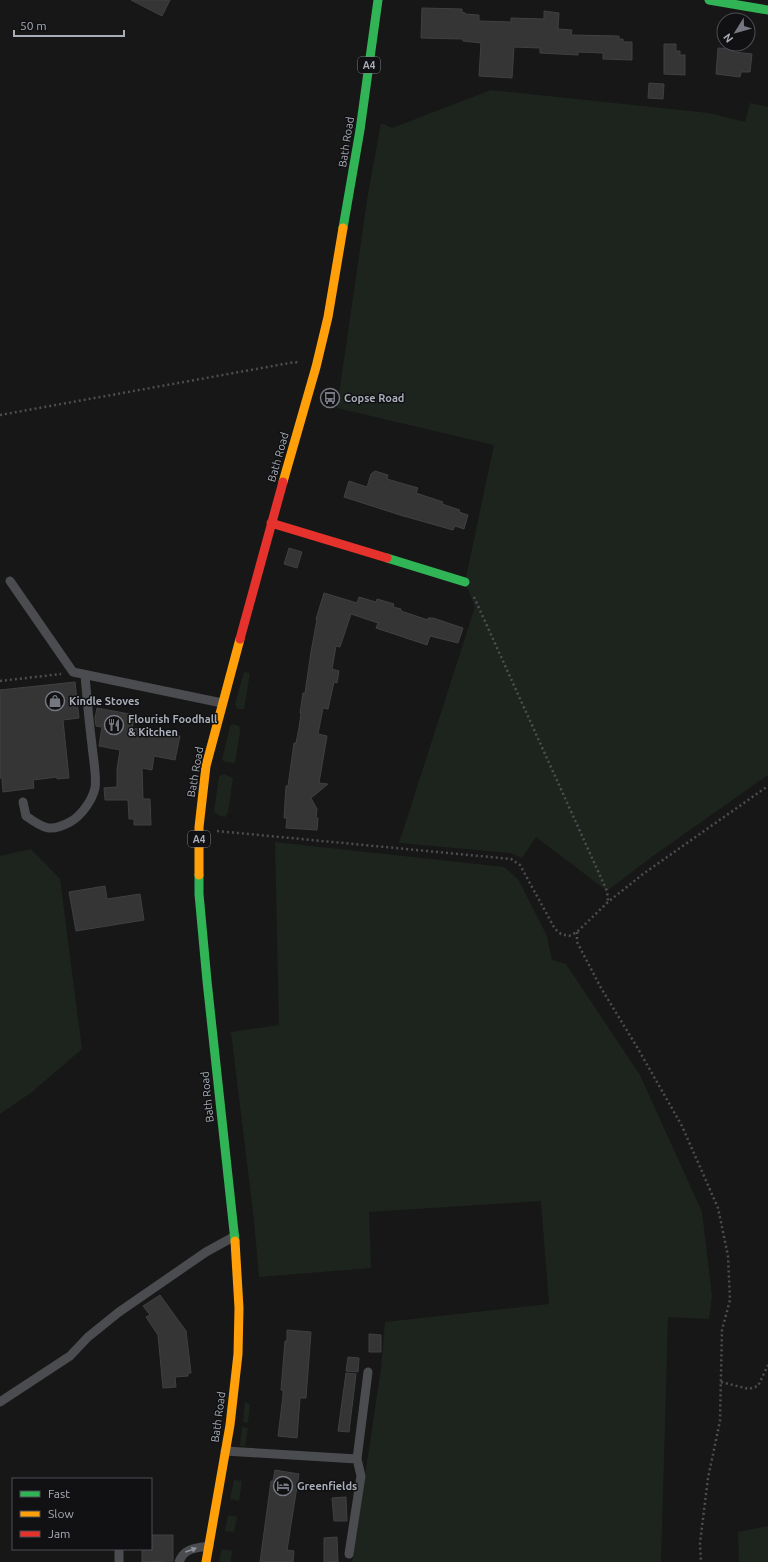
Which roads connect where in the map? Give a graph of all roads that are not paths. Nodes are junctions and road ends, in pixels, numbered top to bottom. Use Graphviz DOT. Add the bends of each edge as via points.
graph roads {
  1 [pos="378,0"];
  2 [pos="709,0"];
  3 [pos="768,10"];
  4 [pos="271,523"];
  5 [pos="10,581"];
  6 [pos="465,582"];
  7 [pos="85,675"];
  8 [pos="222,703"];
  9 [pos="23,802"];
  10 [pos="234,1236"];
  11 [pos="368,1372"];
  12 [pos="0,1402"];
  13 [pos="226,1451"];
  14 [pos="357,1459"];
  15 [pos="209,1546"];
  16 [pos="119,1550"];
  17 [pos="349,1554"];
  18 [pos="119,1562"];
  19 [pos="179,1562"];
  20 [pos="206,1562"];
  1 -- 4 [label="main road, Bath Road / A4" via="360,130 328,317"];
  2 -- 3 [label="main road"];
  4 -- 6 [label="main road"];
  4 -- 8 [label="main road, Bath Road / A4"];
  5 -- 7 [label="lane" via="73,672"];
  7 -- 8 [label="lane"];
  7 -- 9 [label="lane" via="94,764 95,788 91,797 84,810 74,820 50,830 26,816"];
  8 -- 10 [label="main road, Bath Road / A4" via="206,766 199,827 199,894"];
  10 -- 12 [label="lane" via="206,1252 119,1312 88,1337 70,1356"];
  10 -- 13 [label="main road, Bath Road / A4" via="239,1308 238,1354"];
  11 -- 14 [label="lane"];
  13 -- 14 [label="lane"];
  13 -- 15 [label="main road, Bath Road / A4"];
  14 -- 17 [label="lane" via="361,1476"];
  19 -- 15 [label="lane, one-way" via="186,1552 193,1548"];
  15 -- 20 [label="main road, Bath Road / A4"];
  16 -- 18 [label="lane"];
}
